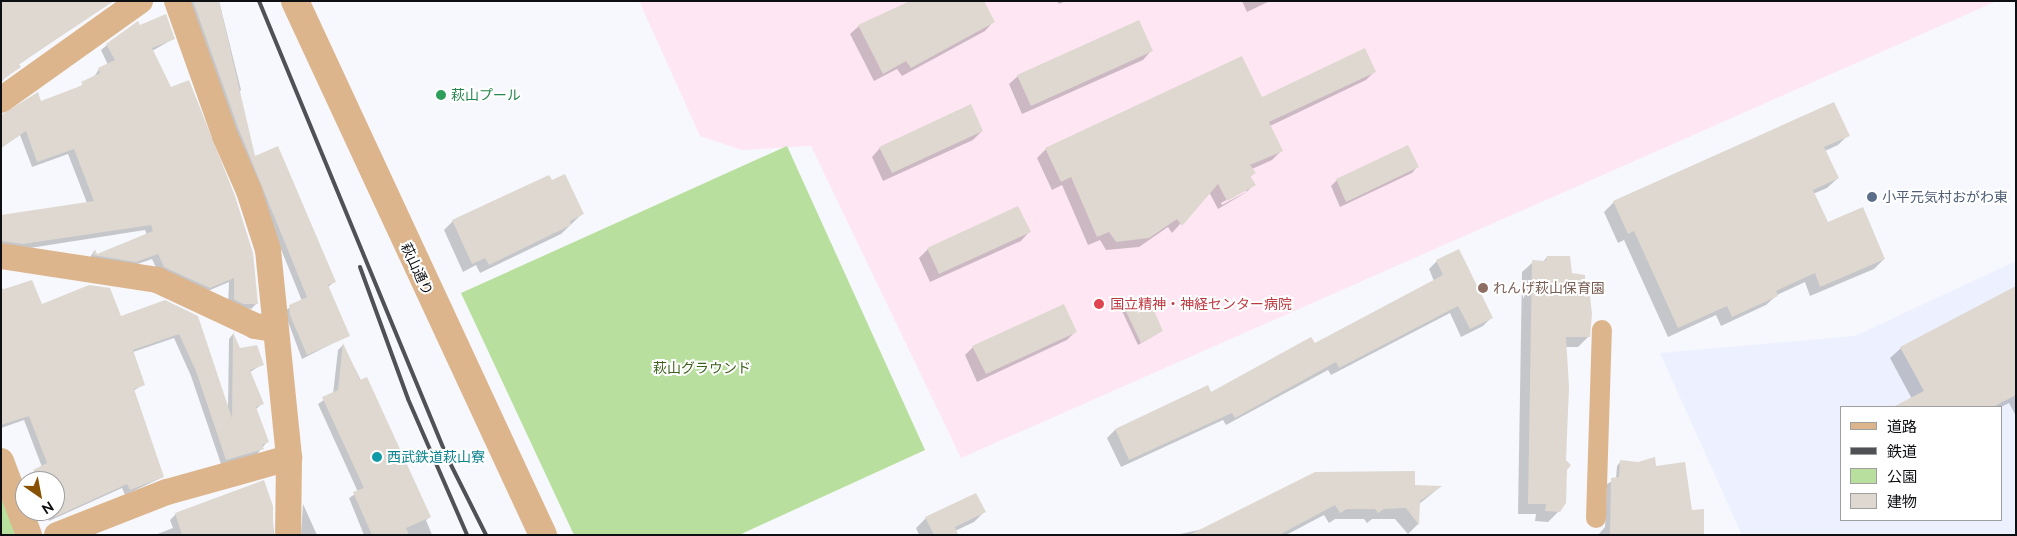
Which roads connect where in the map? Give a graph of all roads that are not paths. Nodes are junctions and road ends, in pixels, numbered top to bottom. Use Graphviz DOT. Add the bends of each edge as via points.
graph roads {
  1 [pos="177,1"];
  2 [pos="295,1"];
  3 [pos="132,3"];
  4 [pos="1,100"];
  5 [pos="1,256"];
  6 [pos="275,329"];
  7 [pos="1602,330"];
  8 [pos="289,458"];
  9 [pos="1,461"];
  10 [pos="1596,518"];
  11 [pos="29,535"];
  12 [pos="57,535"];
  13 [pos="288,535"];
  14 [pos="543,535"];
  1 -- 6 [label="street" via="268,250"];
  2 -- 14 [label="street, 萩山通り" via="523,498"];
  3 -- 4 [label="street"];
  5 -- 6 [label="street" via="157,280 255,326"];
  6 -- 8 [label="street"];
  7 -- 10 [label="street"];
  8 -- 12 [label="street" via="167,492"];
  8 -- 13 [label="street"];
  9 -- 11 [label="street"];
}
